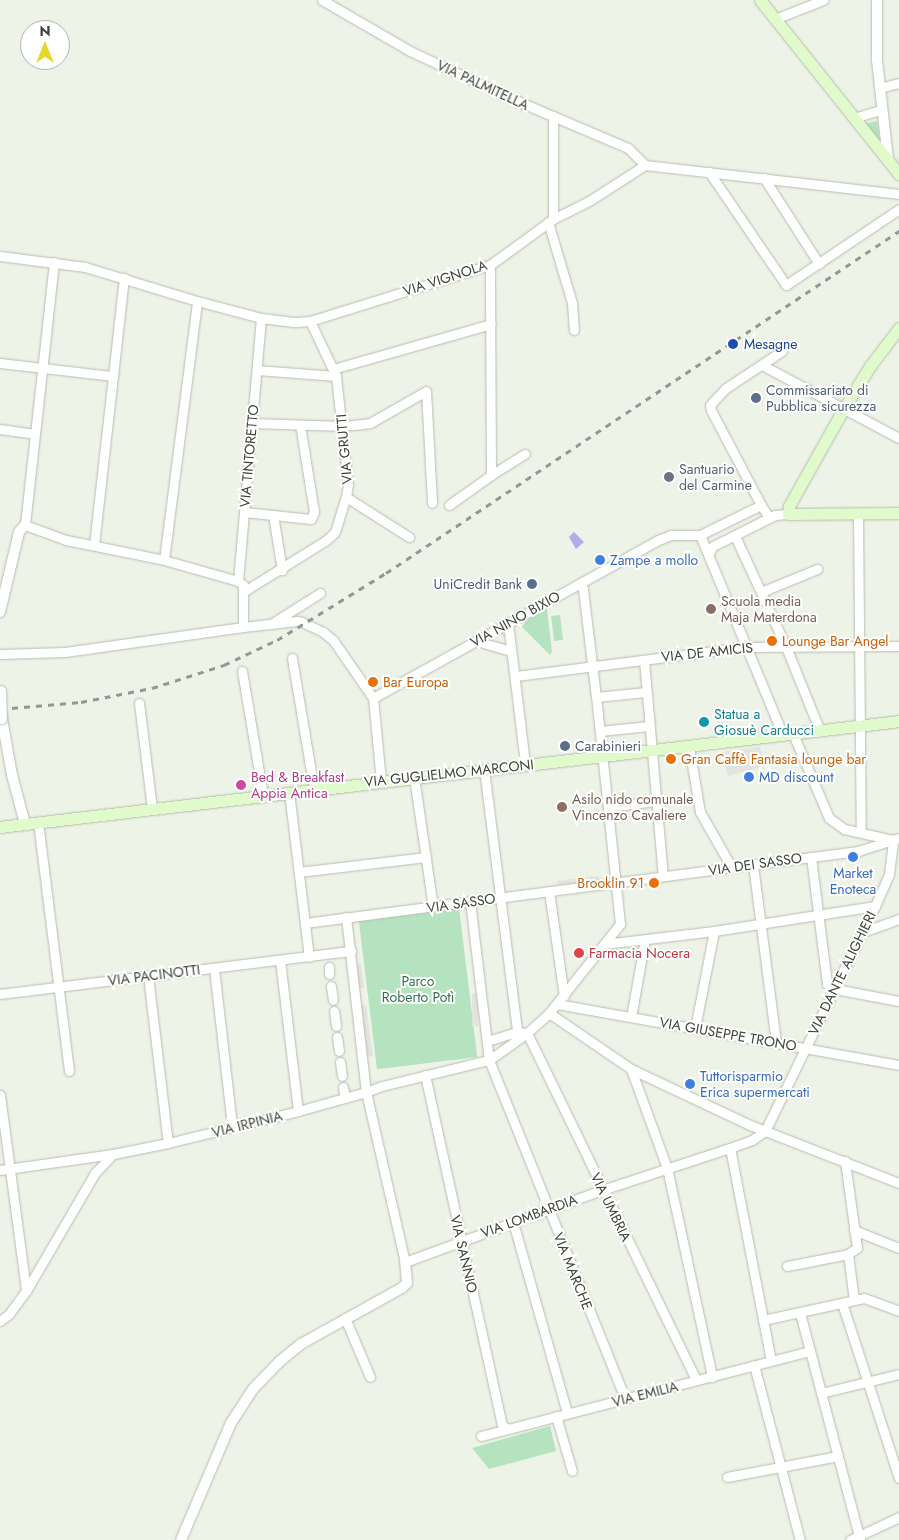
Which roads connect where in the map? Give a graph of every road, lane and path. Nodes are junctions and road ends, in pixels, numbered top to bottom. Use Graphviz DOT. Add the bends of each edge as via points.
graph roads {
  1 [pos="322,0"];
  2 [pos="760,0"];
  3 [pos="824,0"];
  4 [pos="878,0"];
  5 [pos="775,18"];
  6 [pos="899,83"];
  7 [pos="879,88"];
  8 [pos="881,110"];
  9 [pos="553,116"];
  10 [pos="854,118"];
  11 [pos="888,160"];
  12 [pos="646,165"];
  13 [pos="709,172"];
  14 [pos="899,174"];
  15 [pos="764,178"];
  16 [pos="899,194"];
  17 [pos="899,209"];
  18 [pos="551,221"];
  19 [pos="0,256"];
  20 [pos="54,262"];
  21 [pos="819,264"];
  22 [pos="490,265"];
  23 [pos="124,278"];
  24 [pos="197,301"];
  25 [pos="262,318"];
  26 [pos="310,321"];
  27 [pos="491,324"];
  28 [pos="899,328"];
  29 [pos="574,330"];
  30 [pos="782,351"];
  31 [pos="0,363"];
  32 [pos="762,365"];
  33 [pos="43,368"];
  34 [pos="257,370"];
  35 [pos="334,372"];
  36 [pos="113,376"];
  37 [pos="844,408"];
  38 [pos="252,423"];
  39 [pos="300,425"];
  40 [pos="343,426"];
  41 [pos="0,428"];
  42 [pos="35,434"];
  43 [pos="899,438"];
  44 [pos="525,454"];
  45 [pos="492,475"];
  46 [pos="346,497"];
  47 [pos="432,504"];
  48 [pos="449,504"];
  49 [pos="761,504"];
  50 [pos="244,512"];
  51 [pos="899,513"];
  52 [pos="788,514"];
  53 [pos="858,514"];
  54 [pos="273,515"];
  55 [pos="769,518"];
  56 [pos="25,525"];
  57 [pos="700,535"];
  58 [pos="409,536"];
  59 [pos="735,536"];
  60 [pos="94,545"];
  61 [pos="709,554"];
  62 [pos="164,560"];
  63 [pos="817,569"];
  64 [pos="282,570"];
  65 [pos="238,581"];
  66 [pos="581,583"];
  67 [pos="243,592"];
  68 [pos="761,592"];
  69 [pos="320,593"];
  70 [pos="0,612"];
  71 [pos="508,623"];
  72 [pos="271,624"];
  73 [pos="243,627"];
  74 [pos="476,641"];
  75 [pos="746,646"];
  76 [pos="859,646"];
  77 [pos="899,646"];
  78 [pos="786,647"];
  79 [pos="512,651"];
  80 [pos="0,654"];
  81 [pos="292,658"];
  82 [pos="644,660"];
  83 [pos="592,666"];
  84 [pos="242,671"];
  85 [pos="516,676"];
  86 [pos="0,682"];
  87 [pos="1,692"];
  88 [pos="646,692"];
  89 [pos="596,697"];
  90 [pos="373,698"];
  91 [pos="139,703"];
  92 [pos="899,721"];
  93 [pos="649,726"];
  94 [pos="860,726"];
  95 [pos="600,731"];
  96 [pos="820,731"];
  97 [pos="788,735"];
  98 [pos="689,746"];
  99 [pos="651,750"];
  100 [pos="602,756"];
  101 [pos="526,764"];
  102 [pos="484,769"];
  103 [pos="414,776"];
  104 [pos="381,781"];
  105 [pos="314,789"];
  106 [pos="289,792"];
  107 [pos="263,795"];
  108 [pos="656,801"];
  109 [pos="608,807"];
  110 [pos="152,809"];
  111 [pos="38,822"];
  112 [pos="25,824"];
  113 [pos="0,826"];
  114 [pos="862,827"];
  115 [pos="896,839"];
  116 [pos="426,857"];
  117 [pos="811,857"];
  118 [pos="753,865"];
  119 [pos="732,868"];
  120 [pos="299,872"];
  121 [pos="663,876"];
  122 [pos="616,882"];
  123 [pos="549,891"];
  124 [pos="500,897"];
  125 [pos="470,901"];
  126 [pos="875,906"];
  127 [pos="433,907"];
  128 [pos="819,914"];
  129 [pos="346,917"];
  130 [pos="899,919"];
  131 [pos="762,922"];
  132 [pos="305,923"];
  133 [pos="714,931"];
  134 [pos="863,932"];
  135 [pos="645,939"];
  136 [pos="604,944"];
  137 [pos="351,952"];
  138 [pos="309,957"];
  139 [pos="280,960"];
  140 [pos="214,968"];
  141 [pos="148,976"];
  142 [pos="58,986"];
  143 [pos="331,986"];
  144 [pos="835,989"];
  145 [pos="0,994"];
  146 [pos="564,996"];
  147 [pos="333,1000"];
  148 [pos="899,1000"];
  149 [pos="557,1004"];
  150 [pos="334,1011"];
  151 [pos="549,1013"];
  152 [pos="631,1017"];
  153 [pos="336,1026"];
  154 [pos="695,1028"];
  155 [pos="517,1032"];
  156 [pos="527,1033"];
  157 [pos="337,1037"];
  158 [pos="487,1040"];
  159 [pos="776,1043"];
  160 [pos="806,1048"];
  161 [pos="339,1051"];
  162 [pos="490,1060"];
  163 [pos="340,1062"];
  164 [pos="899,1064"];
  165 [pos="631,1069"];
  166 [pos="69,1071"];
  167 [pos="425,1075"];
  168 [pos="342,1076"];
  169 [pos="343,1087"];
  170 [pos="366,1092"];
  171 [pos="0,1095"];
  172 [pos="344,1098"];
  173 [pos="298,1111"];
  174 [pos="232,1128"];
  175 [pos="766,1129"];
  176 [pos="168,1143"];
  177 [pos="730,1148"];
  178 [pos="113,1154"];
  179 [pos="845,1161"];
  180 [pos="667,1168"];
  181 [pos="5,1170"];
  182 [pos="899,1183"];
  183 [pos="602,1190"];
  184 [pos="549,1209"];
  185 [pos="513,1222"];
  186 [pos="854,1230"];
  187 [pos="461,1240"];
  188 [pos="899,1248"];
  189 [pos="848,1254"];
  190 [pos="405,1262"];
  191 [pos="787,1266"];
  192 [pos="26,1291"];
  193 [pos="854,1300"];
  194 [pos="842,1303"];
  195 [pos="899,1311"];
  196 [pos="800,1313"];
  197 [pos="345,1318"];
  198 [pos="763,1320"];
  199 [pos="0,1321"];
  200 [pos="809,1350"];
  201 [pos="771,1360"];
  202 [pos="754,1365"];
  203 [pos="899,1374"];
  204 [pos="370,1377"];
  205 [pos="712,1377"];
  206 [pos="696,1380"];
  207 [pos="868,1382"];
  208 [pos="821,1393"];
  209 [pos="624,1399"];
  210 [pos="567,1413"];
  211 [pos="556,1416"];
  212 [pos="508,1428"];
  213 [pos="481,1436"];
  214 [pos="838,1456"];
  215 [pos="781,1467"];
  216 [pos="572,1471"];
  217 [pos="727,1477"];
  218 [pos="899,1478"];
  219 [pos="899,1517"];
  220 [pos="859,1538"];
  221 [pos="181,1540"];
  222 [pos="800,1540"];
  223 [pos="850,1540"];
  1 -- 9 [label="street, VIA PALMITELLA" via="410,51"];
  2 -- 5 [label="main road"];
  3 -- 5 [label="street"];
  4 -- 7 [label="street"];
  5 -- 10 [label="main road"];
  6 -- 7 [label="street"];
  7 -- 8 [label="street"];
  8 -- 10 [label="street"];
  8 -- 11 [label="street"];
  9 -- 12 [label="street, VIA PALMITELLA" via="628,148"];
  9 -- 18 [label="street"];
  10 -- 11 [label="main road"];
  11 -- 14 [label="main road"];
  12 -- 13 [label="street"];
  12 -- 18 [label="street, VIA VIGNOLA"];
  13 -- 15 [label="street"];
  13 -- 21 [label="street" via="786,285"];
  15 -- 16 [label="street"];
  15 -- 21 [label="street"];
  17 -- 21 [label="street"];
  18 -- 22 [label="street, VIA VIGNOLA"];
  18 -- 29 [label="street" via="572,303"];
  19 -- 20 [label="street, VIA VIGNOLA"];
  20 -- 23 [label="street, VIA VIGNOLA"];
  20 -- 33 [label="street"];
  22 -- 26 [label="street, VIA VIGNOLA"];
  22 -- 27 [label="street"];
  23 -- 24 [label="street, VIA VIGNOLA"];
  23 -- 36 [label="street"];
  24 -- 25 [label="street, VIA VIGNOLA"];
  24 -- 62 [label="street"];
  25 -- 26 [label="street, VIA VIGNOLA"];
  25 -- 34 [label="street, VIA TINTORETTO"];
  26 -- 35 [label="street, VIA GRUTTI"];
  27 -- 35 [label="street"];
  27 -- 45 [label="street"];
  28 -- 37 [label="main road"];
  30 -- 32 [label="street"];
  31 -- 33 [label="street"];
  32 -- 37 [label="street"];
  32 -- 49 [label="street" via="726,388 710,404"];
  33 -- 36 [label="street"];
  33 -- 42 [label="street"];
  34 -- 35 [label="street"];
  34 -- 38 [label="street, VIA TINTORETTO"];
  35 -- 40 [label="street, VIA GRUTTI"];
  36 -- 60 [label="street"];
  37 -- 43 [label="street"];
  37 -- 52 [label="main road" via="789,506"];
  38 -- 39 [label="street"];
  38 -- 50 [label="street, VIA TINTORETTO"];
  39 -- 40 [label="street"];
  39 -- 54 [label="street" via="314,512 312,519"];
  40 -- 46 [label="street, VIA GRUTTI"];
  40 -- 47 [label="street" via="370,423 426,390"];
  41 -- 42 [label="street"];
  42 -- 56 [label="street"];
  44 -- 45 [label="street"];
  45 -- 48 [label="street"];
  46 -- 58 [label="street"];
  46 -- 64 [label="street, VIA GRUTTI" via="335,532"];
  49 -- 55 [label="street"];
  49 -- 57 [label="street"];
  50 -- 54 [label="street"];
  50 -- 65 [label="street, VIA TINTORETTO"];
  51 -- 53 [label="main road"];
  52 -- 53 [label="main road"];
  52 -- 55 [label="street"];
  53 -- 76 [label="street"];
  54 -- 64 [label="street"];
  55 -- 59 [label="street"];
  56 -- 60 [label="street" via="66,540"];
  56 -- 70 [label="street" via="19,532"];
  57 -- 61 [label="street"];
  57 -- 66 [label="street, VIA NINO BIXIO" via="686,533 658,540"];
  59 -- 61 [label="street" via="713,546"];
  59 -- 68 [label="street"];
  60 -- 62 [label="street"];
  61 -- 75 [label="street"];
  62 -- 65 [label="street"];
  63 -- 68 [label="street"];
  64 -- 67 [label="street, VIA GRUTTI"];
  65 -- 67 [label="street, VIA TINTORETTO" via="243,585"];
  66 -- 71 [label="street, VIA NINO BIXIO"];
  66 -- 83 [label="street"];
  67 -- 73 [label="street"];
  68 -- 78 [label="street"];
  69 -- 72 [label="street"];
  71 -- 74 [label="street, VIA NINO BIXIO"];
  71 -- 79 [label="street"];
  72 -- 73 [label="street"];
  72 -- 90 [label="street" via="297,621 328,635"];
  73 -- 80 [label="street" via="65,652"];
  74 -- 79 [label="street"];
  74 -- 90 [label="street, VIA NINO BIXIO"];
  75 -- 78 [label="street, VIA DE AMICIS"];
  75 -- 82 [label="street, VIA DE AMICIS"];
  75 -- 97 [label="street"];
  76 -- 77 [label="street, VIA DE AMICIS"];
  76 -- 78 [label="street, VIA DE AMICIS"];
  76 -- 94 [label="street"];
  78 -- 96 [label="street"];
  79 -- 85 [label="street"];
  81 -- 105 [label="street"];
  82 -- 83 [label="street, VIA DE AMICIS"];
  82 -- 88 [label="street"];
  83 -- 85 [label="street, VIA DE AMICIS"];
  83 -- 89 [label="street"];
  84 -- 107 [label="street"];
  85 -- 101 [label="street"];
  86 -- 87 [label="street"];
  87 -- 112 [label="street, bridge" via="2,719 12,775"];
  88 -- 89 [label="street"];
  88 -- 93 [label="street"];
  89 -- 95 [label="street"];
  90 -- 104 [label="street"];
  91 -- 110 [label="street"];
  92 -- 94 [label="main road, VIA GUGLIELMO MARCONI"];
  93 -- 95 [label="street"];
  93 -- 99 [label="street"];
  94 -- 96 [label="main road, VIA GUGLIELMO MARCONI"];
  94 -- 114 [label="street"];
  95 -- 100 [label="street"];
  96 -- 97 [label="main road, VIA GUGLIELMO MARCONI"];
  97 -- 98 [label="main road, VIA GUGLIELMO MARCONI"];
  97 -- 115 [label="street" via="828,818 844,829"];
  98 -- 99 [label="main road, VIA GUGLIELMO MARCONI"];
  98 -- 119 [label="street" via="700,812"];
  99 -- 100 [label="main road, VIA GUGLIELMO MARCONI"];
  99 -- 108 [label="street"];
  100 -- 101 [label="main road, VIA GUGLIELMO MARCONI"];
  100 -- 109 [label="street"];
  101 -- 102 [label="main road, VIA GUGLIELMO MARCONI"];
  102 -- 103 [label="main road, VIA GUGLIELMO MARCONI"];
  102 -- 124 [label="street"];
  103 -- 104 [label="main road, VIA GUGLIELMO MARCONI"];
  103 -- 116 [label="street"];
  104 -- 105 [label="main road, VIA GUGLIELMO MARCONI"];
  105 -- 106 [label="main road, VIA GUGLIELMO MARCONI"];
  106 -- 107 [label="main road, VIA GUGLIELMO MARCONI"];
  106 -- 120 [label="street"];
  107 -- 110 [label="main road, VIA GUGLIELMO MARCONI"];
  108 -- 109 [label="street"];
  108 -- 121 [label="street"];
  109 -- 122 [label="street"];
  110 -- 111 [label="main road, VIA GUGLIELMO MARCONI"];
  111 -- 112 [label="main road, VIA GUGLIELMO MARCONI"];
  111 -- 142 [label="street"];
  112 -- 113 [label="main road, VIA GUGLIELMO MARCONI"];
  115 -- 117 [label="street, VIA DEI SASSO" via="867,849"];
  115 -- 126 [label="street, VIA DANTE ALIGHIERI" via="889,874"];
  116 -- 120 [label="street"];
  116 -- 127 [label="street"];
  117 -- 118 [label="street, VIA DEI SASSO"];
  117 -- 128 [label="street"];
  118 -- 119 [label="street, VIA DEI SASSO"];
  118 -- 131 [label="street"];
  119 -- 121 [label="street, VIA DEI SASSO"];
  120 -- 132 [label="street"];
  121 -- 122 [label="street, VIA DEI SASSO"];
  122 -- 123 [label="street, VIA SASSO"];
  122 -- 136 [label="street" via="620,924"];
  123 -- 124 [label="street, VIA SASSO"];
  123 -- 146 [label="street"];
  124 -- 125 [label="street, VIA SASSO"];
  124 -- 155 [label="street"];
  125 -- 127 [label="street, VIA SASSO"];
  125 -- 158 [label="street, VIA MARCHE"];
  126 -- 128 [label="street"];
  126 -- 134 [label="street, VIA DANTE ALIGHIERI"];
  127 -- 129 [label="street, VIA SASSO"];
  128 -- 131 [label="street"];
  128 -- 144 [label="street" via="828,984"];
  129 -- 132 [label="street, VIA SASSO"];
  129 -- 137 [label="street"];
  130 -- 134 [label="street"];
  131 -- 133 [label="street"];
  131 -- 159 [label="street"];
  132 -- 138 [label="street"];
  133 -- 135 [label="street"];
  133 -- 154 [label="street"];
  134 -- 144 [label="street, VIA DANTE ALIGHIERI"];
  135 -- 136 [label="street"];
  135 -- 152 [label="street"];
  136 -- 146 [label="street"];
  137 -- 138 [label="street, VIA PACINOTTI"];
  137 -- 170 [label="street"];
  138 -- 139 [label="street, VIA PACINOTTI"];
  139 -- 140 [label="street, VIA PACINOTTI"];
  139 -- 173 [label="street"];
  140 -- 141 [label="street, VIA PACINOTTI"];
  140 -- 174 [label="street"];
  141 -- 142 [label="street, VIA PACINOTTI"];
  141 -- 176 [label="street"];
  142 -- 145 [label="street, VIA PACINOTTI"];
  142 -- 166 [label="street"];
  143 -- 147 [label="street"];
  144 -- 148 [label="street"];
  144 -- 160 [label="street, VIA DANTE ALIGHIERI"];
  146 -- 149 [label="street"];
  149 -- 151 [label="street"];
  149 -- 152 [label="street, VIA GIUSEPPE TRONO"];
  150 -- 153 [label="street"];
  151 -- 156 [label="street"];
  151 -- 165 [label="street"];
  152 -- 154 [label="street, VIA GIUSEPPE TRONO"];
  154 -- 159 [label="street, VIA GIUSEPPE TRONO"];
  155 -- 156 [label="street"];
  155 -- 158 [label="street"];
  156 -- 162 [label="street"];
  156 -- 183 [label="street, VIA UMBRIA"];
  157 -- 161 [label="street"];
  158 -- 162 [label="street, VIA MARCHE"];
  159 -- 160 [label="street, VIA GIUSEPPE TRONO"];
  160 -- 164 [label="street, VIA GIUSEPPE TRONO"];
  160 -- 175 [label="street, VIA DANTE ALIGHIERI"];
  162 -- 167 [label="street, VIA IRPINIA"];
  162 -- 184 [label="street, VIA MARCHE"];
  163 -- 168 [label="street"];
  165 -- 175 [label="street" via="750,1125"];
  165 -- 180 [label="street"];
  167 -- 170 [label="street, VIA IRPINIA"];
  167 -- 187 [label="street, VIA SANNIO"];
  169 -- 172 [label="street"];
  170 -- 172 [label="street, VIA IRPINIA"];
  170 -- 190 [label="street"];
  171 -- 181 [label="street"];
  172 -- 173 [label="street, VIA IRPINIA"];
  173 -- 174 [label="street, VIA IRPINIA"];
  174 -- 176 [label="street, VIA IRPINIA"];
  175 -- 177 [label="street, VIA LOMBARDIA" via="752,1140"];
  175 -- 179 [label="street"];
  176 -- 178 [label="street, VIA IRPINIA"];
  177 -- 180 [label="street, VIA LOMBARDIA"];
  177 -- 198 [label="street"];
  178 -- 181 [label="street, VIA IRPINIA"];
  178 -- 192 [label="street" via="96,1174"];
  179 -- 182 [label="street"];
  179 -- 186 [label="street"];
  180 -- 183 [label="street, VIA LOMBARDIA"];
  180 -- 205 [label="street"];
  181 -- 192 [label="street"];
  183 -- 184 [label="street, VIA LOMBARDIA"];
  183 -- 206 [label="street, VIA UMBRIA"];
  184 -- 185 [label="street, VIA LOMBARDIA"];
  184 -- 209 [label="street, VIA MARCHE"];
  185 -- 187 [label="street, VIA LOMBARDIA"];
  185 -- 210 [label="street"];
  186 -- 188 [label="street"];
  186 -- 189 [label="street" via="857,1248"];
  187 -- 190 [label="street, VIA LOMBARDIA"];
  187 -- 212 [label="street, VIA SANNIO" via="502,1425"];
  189 -- 191 [label="street"];
  189 -- 193 [label="street"];
  190 -- 197 [label="street" via="407,1282 402,1288"];
  192 -- 199 [label="street"];
  193 -- 194 [label="street"];
  193 -- 195 [label="street" via="869,1299"];
  194 -- 196 [label="street"];
  194 -- 207 [label="street"];
  196 -- 198 [label="street"];
  196 -- 200 [label="street"];
  197 -- 204 [label="street"];
  197 -- 221 [label="street" via="301,1344 253,1389 231,1423"];
  198 -- 201 [label="street"];
  200 -- 201 [label="street, VIA EMILIA"];
  200 -- 208 [label="street"];
  201 -- 202 [label="street, VIA EMILIA"];
  202 -- 205 [label="street, VIA EMILIA"];
  202 -- 215 [label="street"];
  203 -- 207 [label="street"];
  205 -- 206 [label="street, VIA EMILIA"];
  206 -- 209 [label="street, VIA EMILIA"];
  207 -- 208 [label="street"];
  207 -- 218 [label="street"];
  208 -- 214 [label="street"];
  209 -- 210 [label="street, VIA EMILIA"];
  210 -- 211 [label="street, VIA EMILIA"];
  211 -- 212 [label="street, VIA EMILIA"];
  211 -- 216 [label="street"];
  212 -- 213 [label="street, VIA EMILIA"];
  214 -- 215 [label="street"];
  214 -- 220 [label="street"];
  215 -- 217 [label="street"];
  215 -- 222 [label="street"];
  219 -- 220 [label="street"];
  220 -- 223 [label="street"];
}
